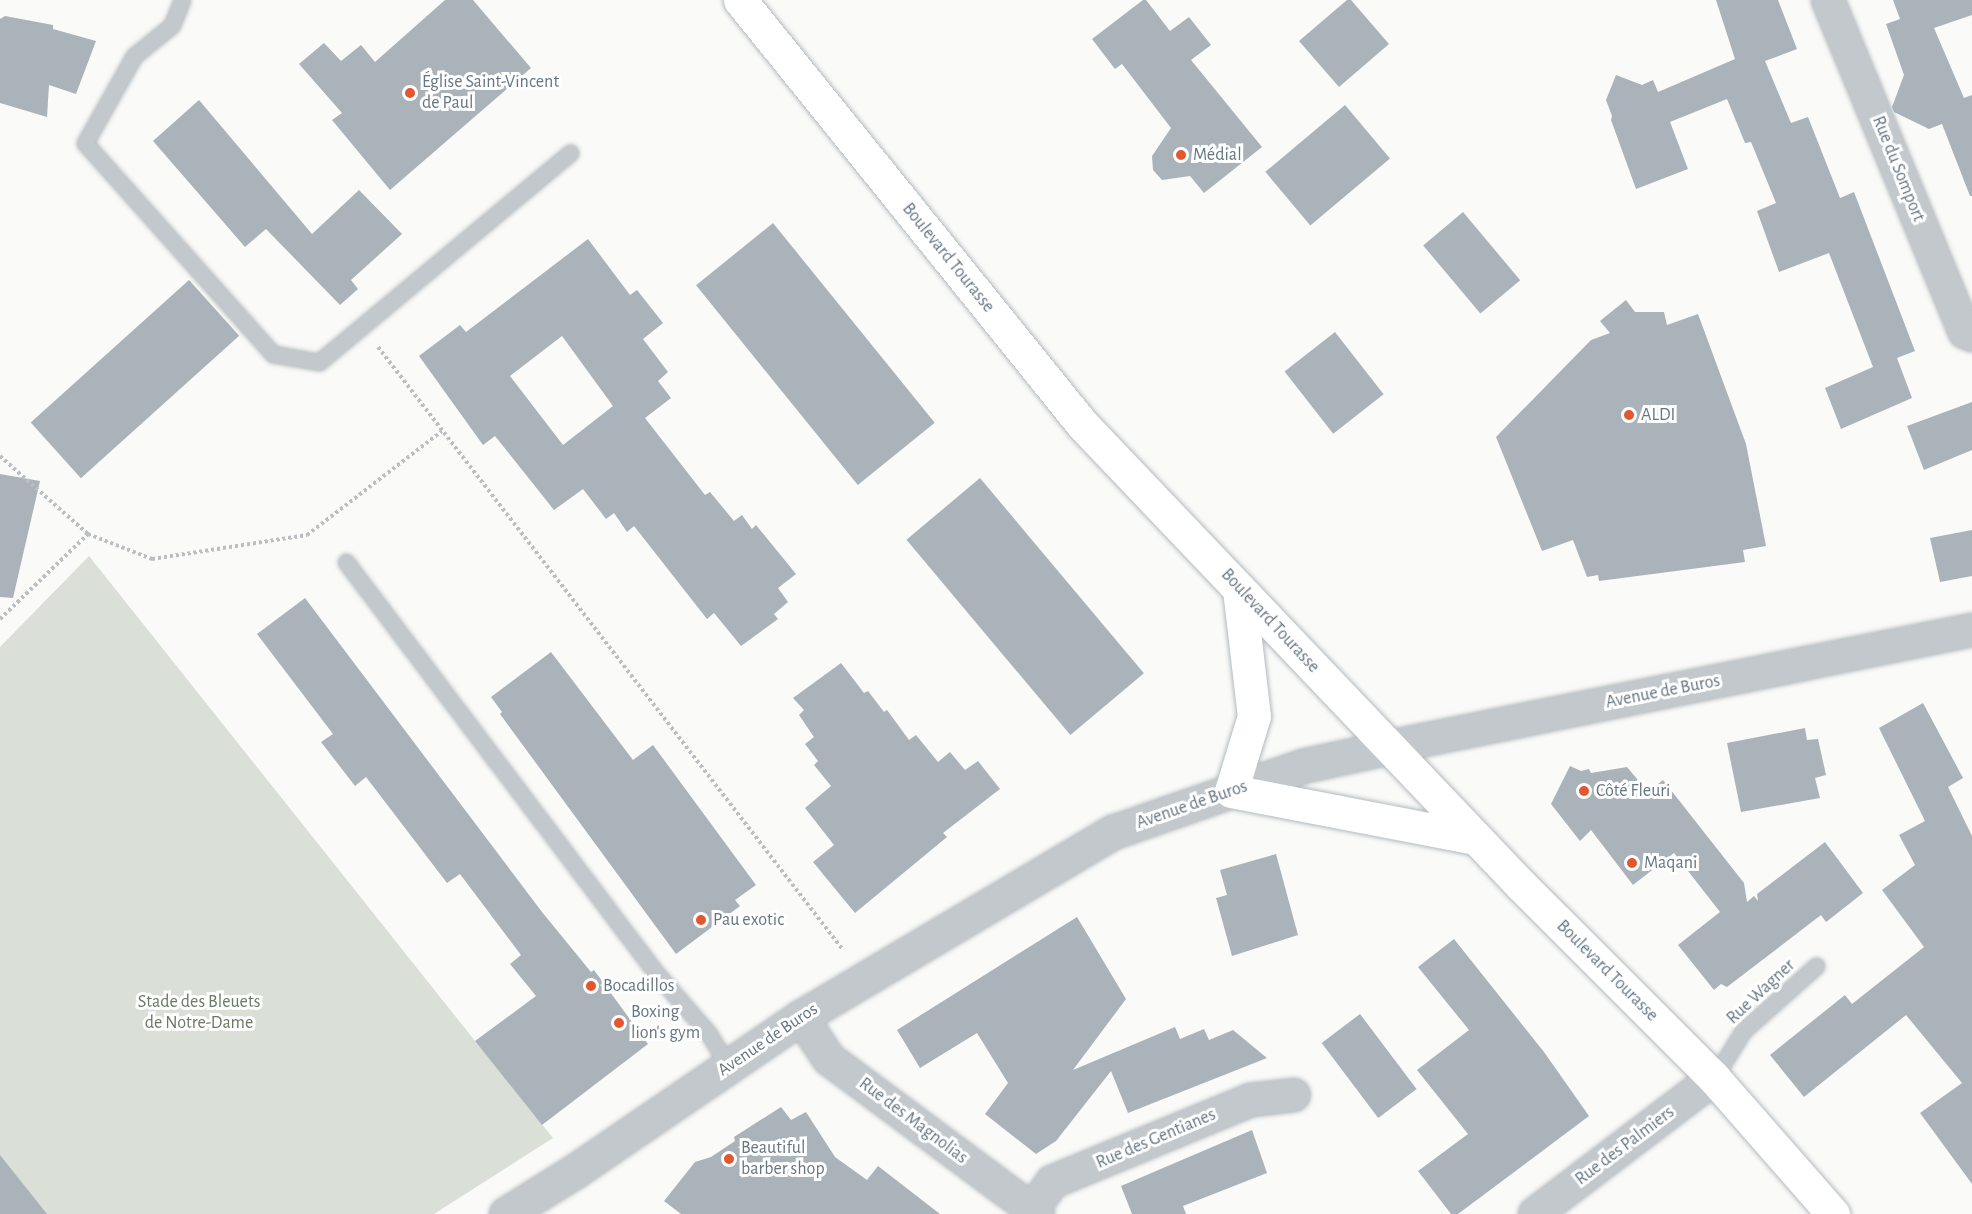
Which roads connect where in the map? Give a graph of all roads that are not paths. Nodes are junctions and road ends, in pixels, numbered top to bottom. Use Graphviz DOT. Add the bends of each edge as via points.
graph roads {
  1 [pos="182,0"];
  2 [pos="740,0"];
  3 [pos="1828,0"];
  4 [pos="570,153"];
  5 [pos="1972,335"];
  6 [pos="346,562"];
  7 [pos="1239,589"];
  8 [pos="1972,631"];
  9 [pos="1389,747"];
  10 [pos="1231,791"];
  11 [pos="1476,838"];
  12 [pos="1816,966"];
  13 [pos="801,1017"];
  14 [pos="729,1067"];
  15 [pos="1714,1078"];
  16 [pos="1294,1095"];
  17 [pos="1035,1212"];
  18 [pos="506,1214"];
  19 [pos="1535,1214"];
  20 [pos="1833,1214"];
  1 -- 4 [label="lane" via="172,25 134,56 85,142 273,354 319,362"];
  2 -- 7 [label="main road, Boulevard Tourasse" via="1082,424"];
  3 -- 5 [label="street, Rue du Somport" via="1965,332"];
  6 -- 14 [label="lane" via="656,973 709,1034"];
  7 -- 9 [label="main road, Boulevard Tourasse"];
  7 -- 10 [label="main road" via="1254,716"];
  8 -- 9 [label="street, Avenue de Buros"];
  9 -- 10 [label="street, Avenue de Buros" via="1318,761"];
  9 -- 11 [label="main road, Boulevard Tourasse"];
  10 -- 11 [label="main road"];
  10 -- 13 [label="street, Avenue de Buros" via="1113,832"];
  11 -- 15 [label="main road, Boulevard Tourasse"];
  12 -- 15 [label="lane, Rue Wagner" via="1743,1031"];
  13 -- 14 [label="street, Avenue de Buros"];
  13 -- 17 [label="street, Rue des Magnolias" via="829,1059"];
  14 -- 18 [label="street, Avenue de Buros"];
  15 -- 19 [label="street, Rue des Palmiers"];
  15 -- 20 [label="main road, Boulevard Tourasse"];
  16 -- 17 [label="street, Rue des Gentianes" via="1251,1100 1053,1182"];
}
